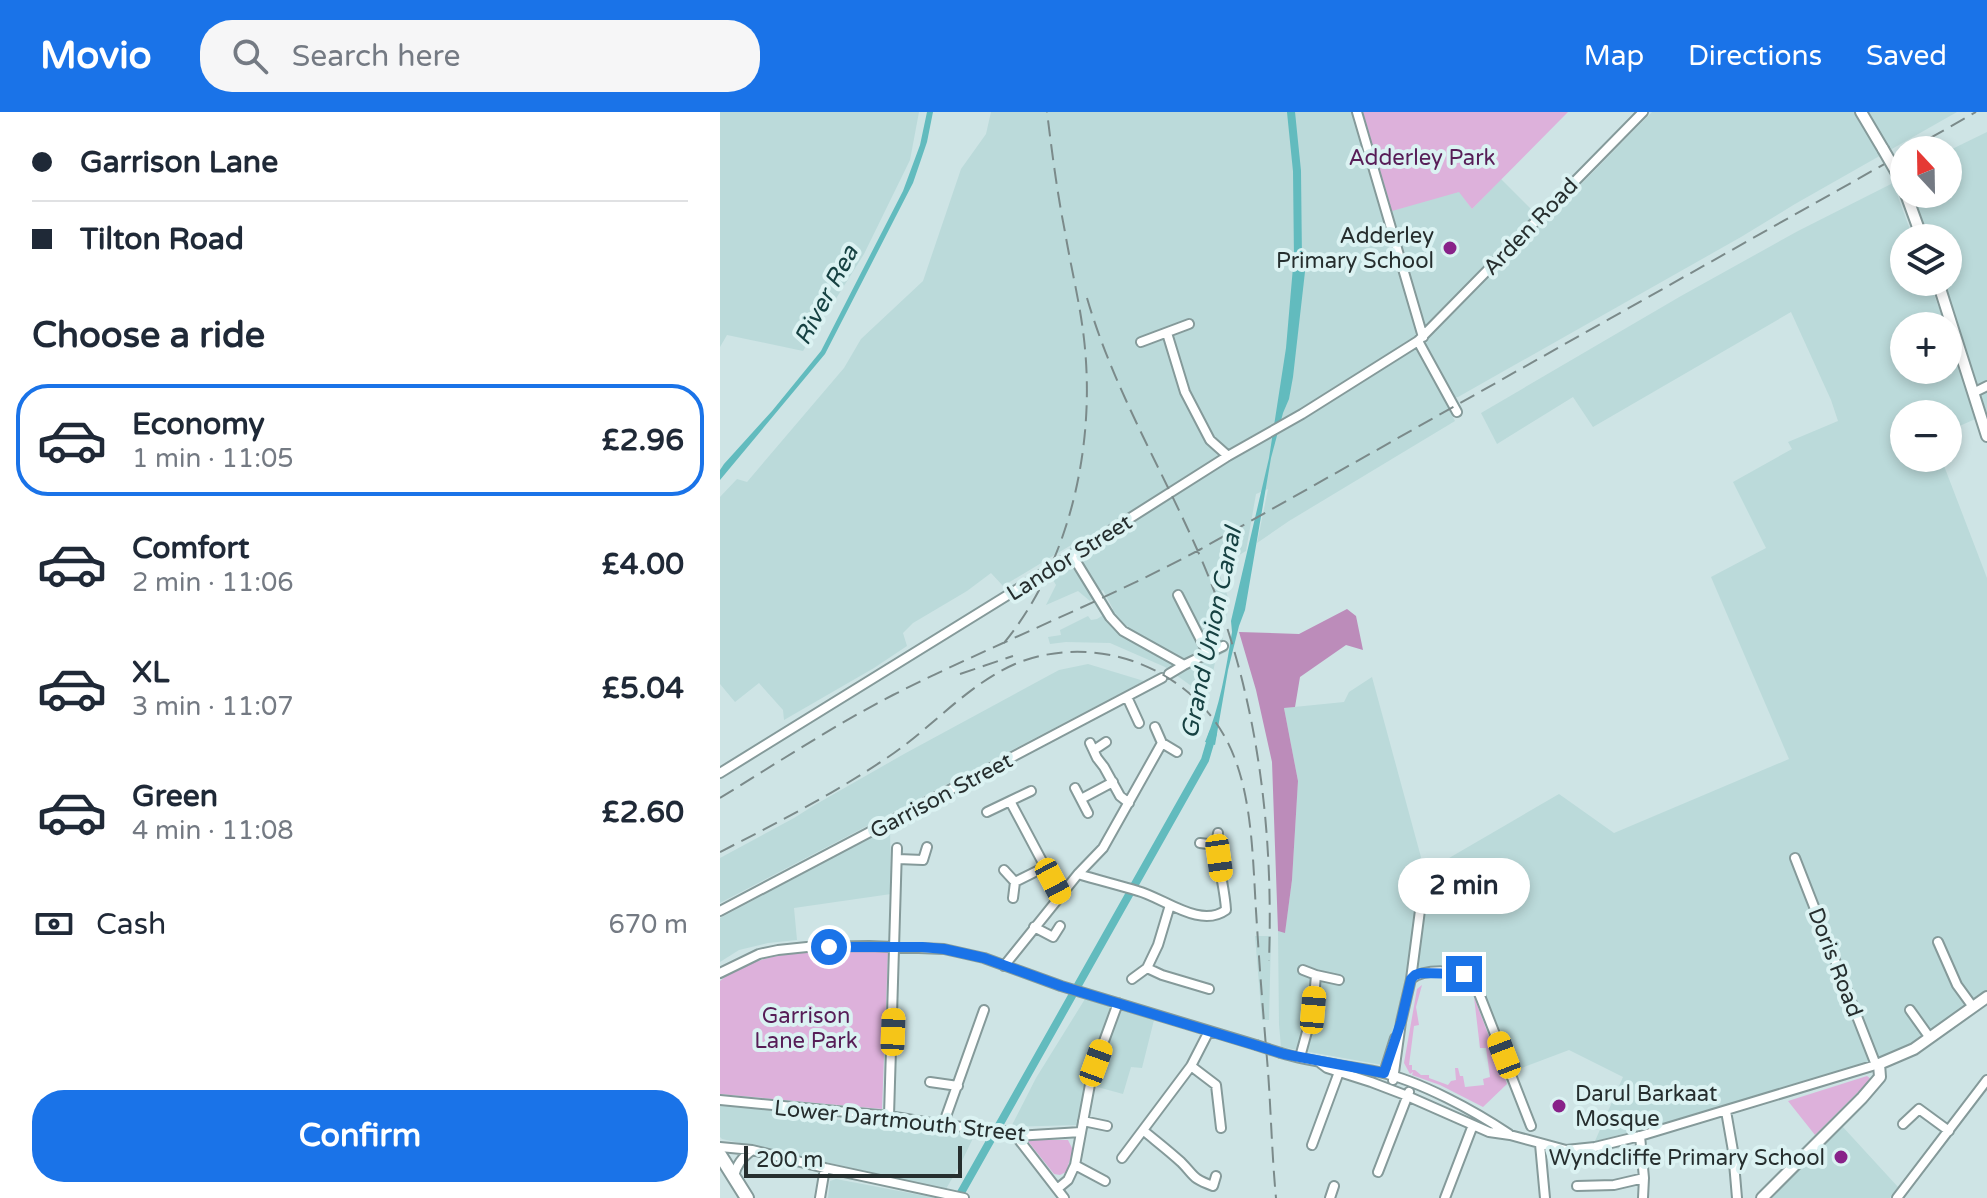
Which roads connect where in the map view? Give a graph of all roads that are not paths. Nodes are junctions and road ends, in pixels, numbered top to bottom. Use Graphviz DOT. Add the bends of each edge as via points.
graph roads {
  1 [pos="1357,112"];
  2 [pos="1643,112"];
  3 [pos="1861,112"];
  4 [pos="1890,161"];
  5 [pos="1942,296"];
  6 [pos="1189,324"];
  7 [pos="1167,333"];
  8 [pos="1420,339"];
  9 [pos="1141,342"];
  10 [pos="1987,386"];
  11 [pos="1973,393"];
  12 [pos="1457,412"];
  13 [pos="1987,436"];
  14 [pos="1228,456"];
  15 [pos="1072,555"];
  16 [pos="1178,595"];
  17 [pos="1223,646"];
  18 [pos="1208,654"];
  19 [pos="1180,663"];
  20 [pos="1127,697"];
  21 [pos="1139,723"];
  22 [pos="1155,727"];
  23 [pos="1106,742"];
  24 [pos="1162,743"];
  25 [pos="1177,752"];
  26 [pos="720,773"];
  27 [pos="1113,782"];
  28 [pos="1075,788"];
  29 [pos="1031,791"];
  30 [pos="1081,799"];
  31 [pos="1010,801"];
  32 [pos="1129,803"];
  33 [pos="987,812"];
  34 [pos="1088,813"];
  35 [pos="1218,833"];
  36 [pos="1200,843"];
  37 [pos="1216,845"];
  38 [pos="927,847"];
  39 [pos="897,848"];
  40 [pos="1795,858"];
  41 [pos="898,859"];
  42 [pos="1045,867"];
  43 [pos="1004,870"];
  44 [pos="1425,872"];
  45 [pos="1078,874"];
  46 [pos="1015,882"];
  47 [pos="1060,895"];
  48 [pos="1013,898"];
  49 [pos="1170,905"];
  50 [pos="720,911"];
  51 [pos="1060,926"];
  52 [pos="1034,927"];
  53 [pos="1938,942"];
  54 [pos="896,947"];
  55 [pos="1004,966"];
  56 [pos="1147,968"];
  57 [pos="1195,970"];
  58 [pos="1303,970"];
  59 [pos="720,973"];
  60 [pos="1316,975"];
  61 [pos="1132,979"];
  62 [pos="1411,979"];
  63 [pos="1339,980"];
  64 [pos="1192,983"];
  65 [pos="1209,989"];
  66 [pos="1987,997"];
  67 [pos="1118,1003"];
  68 [pos="1973,1007"];
  69 [pos="984,1010"];
  70 [pos="1910,1010"];
  71 [pos="1401,1022"];
  72 [pos="1209,1031"];
  73 [pos="1930,1038"];
  74 [pos="1300,1057"];
  75 [pos="1319,1062"];
  76 [pos="1096,1063"];
  77 [pos="1878,1065"];
  78 [pos="1191,1066"];
  79 [pos="1339,1072"];
  80 [pos="1384,1073"];
  81 [pos="1394,1077"];
  82 [pos="1091,1079"];
  83 [pos="1987,1080"];
  84 [pos="930,1082"];
  85 [pos="1413,1084"];
  86 [pos="958,1086"];
  87 [pos="1390,1090"];
  88 [pos="1408,1096"];
  89 [pos="720,1100"];
  90 [pos="1726,1111"];
  91 [pos="889,1116"];
  92 [pos="1083,1121"];
  93 [pos="1903,1124"];
  94 [pos="943,1125"];
  95 [pos="1473,1125"];
  96 [pos="1107,1126"];
  97 [pos="1531,1126"];
  98 [pos="1221,1128"];
  99 [pos="1144,1131"];
  100 [pos="1949,1131"];
  101 [pos="1081,1132"];
  102 [pos="1510,1135"];
  103 [pos="1016,1136"];
  104 [pos="1640,1136"];
  105 [pos="1540,1144"];
  106 [pos="1312,1145"];
  107 [pos="720,1147"];
  108 [pos="752,1150"];
  109 [pos="720,1155"];
  110 [pos="1122,1158"];
  111 [pos="1075,1165"];
  112 [pos="825,1168"];
  113 [pos="1378,1172"];
  114 [pos="734,1176"];
  115 [pos="1216,1176"];
  116 [pos="1644,1178"];
  117 [pos="1105,1181"];
  118 [pos="1334,1186"];
  119 [pos="1577,1186"];
  120 [pos="1057,1189"];
  121 [pos="747,1198"];
  122 [pos="820,1198"];
  123 [pos="964,1198"];
  124 [pos="1064,1198"];
  125 [pos="1330,1198"];
  126 [pos="1445,1198"];
  127 [pos="1545,1198"];
  128 [pos="1643,1198"];
  129 [pos="1737,1198"];
  130 [pos="1762,1198"];
  131 [pos="1897,1198"];
  1 -- 8 [label="street"];
  2 -- 8 [label="street, Arden Road"];
  3 -- 4 [label="main road, bridge"];
  5 -- 11 [label="main road"];
  6 -- 7 [label="street"];
  7 -- 9 [label="street"];
  7 -- 14 [label="street" via="1185,392 1210,440"];
  8 -- 12 [label="street"];
  8 -- 14 [label="street, Landor Street"];
  10 -- 11 [label="street"];
  11 -- 13 [label="main road"];
  14 -- 15 [label="street, Landor Street"];
  15 -- 19 [label="street" via="1123,631"];
  15 -- 26 [label="street, Landor Street"];
  16 -- 18 [label="street"];
  17 -- 18 [label="street, Garrison Street"];
  18 -- 19 [label="street, Garrison Street"];
  19 -- 20 [label="street, Garrison Street"];
  20 -- 21 [label="street"];
  20 -- 50 [label="street, Garrison Street"];
  22 -- 24 [label="street"];
  23 -- 27 [label="street" via="1092,746"];
  24 -- 25 [label="street"];
  24 -- 32 [label="street"];
  27 -- 30 [label="street"];
  27 -- 32 [label="street"];
  28 -- 30 [label="street"];
  29 -- 31 [label="street"];
  30 -- 34 [label="street"];
  31 -- 33 [label="street"];
  31 -- 42 [label="street"];
  32 -- 45 [label="street" via="1103,848"];
  35 -- 37 [label="street"];
  36 -- 37 [label="street"];
  37 -- 49 [label="street" via="1226,910 1199,915"];
  38 -- 41 [label="street" via="927,862"];
  39 -- 41 [label="street"];
  40 -- 77 [label="street, Doris Road"];
  41 -- 54 [label="street"];
  42 -- 46 [label="street"];
  42 -- 47 [label="street"];
  43 -- 46 [label="street"];
  44 -- 62 [label="street"];
  45 -- 47 [label="street"];
  45 -- 49 [label="street"];
  46 -- 48 [label="street"];
  47 -- 52 [label="street"];
  49 -- 56 [label="street"];
  51 -- 52 [label="street" via="1053,937"];
  52 -- 55 [label="street"];
  53 -- 68 [label="street"];
  54 -- 55 [label="street" via="944,949"];
  54 -- 59 [label="street" via="778,950"];
  54 -- 91 [label="street"];
  55 -- 67 [label="street"];
  56 -- 61 [label="street"];
  56 -- 64 [label="street"];
  57 -- 64 [label="street"];
  58 -- 60 [label="street"];
  60 -- 63 [label="street"];
  60 -- 74 [label="street"];
  62 -- 71 [label="street"];
  62 -- 97 [label="street" via="1421,973 1473,978"];
  64 -- 65 [label="street"];
  66 -- 68 [label="main road"];
  67 -- 72 [label="street"];
  67 -- 76 [label="street"];
  68 -- 73 [label="main road"];
  69 -- 86 [label="street"];
  70 -- 73 [label="street"];
  71 -- 80 [label="street"];
  71 -- 81 [label="street"];
  72 -- 74 [label="street, bridge"];
  72 -- 78 [label="street"];
  73 -- 77 [label="main road"];
  74 -- 75 [label="street"];
  75 -- 79 [label="street"];
  75 -- 80 [label="street"];
  77 -- 90 [label="street"];
  77 -- 130 [label="main road" via="1880,1077 1862,1098"];
  78 -- 98 [label="street" via="1216,1085"];
  78 -- 99 [label="street"];
  79 -- 87 [label="street"];
  79 -- 106 [label="street"];
  80 -- 81 [label="street"];
  81 -- 85 [label="street"];
  81 -- 87 [label="street"];
  82 -- 92 [label="street"];
  83 -- 100 [label="street"];
  84 -- 86 [label="street"];
  85 -- 88 [label="street"];
  85 -- 102 [label="street"];
  86 -- 94 [label="street"];
  87 -- 88 [label="street"];
  88 -- 95 [label="street"];
  88 -- 113 [label="street"];
  89 -- 91 [label="street, Lower Dartmouth Street"];
  90 -- 104 [label="street"];
  90 -- 129 [label="street"];
  91 -- 94 [label="street, Lower Dartmouth Street"];
  92 -- 96 [label="street"];
  92 -- 101 [label="street"];
  93 -- 100 [label="street" via="1919,1109"];
  94 -- 103 [label="street, Lower Dartmouth Street"];
  95 -- 102 [label="street"];
  95 -- 126 [label="street"];
  99 -- 110 [label="street"];
  99 -- 115 [label="street" via="1191,1176 1213,1186"];
  100 -- 131 [label="street"];
  101 -- 103 [label="street, Lower Dartmouth Street"];
  101 -- 111 [label="street"];
  102 -- 105 [label="street"];
  103 -- 120 [label="street"];
  104 -- 105 [label="street" via="1582,1149"];
  104 -- 116 [label="street"];
  105 -- 127 [label="street"];
  107 -- 108 [label="street"];
  108 -- 112 [label="street"];
  108 -- 114 [label="street"];
  109 -- 114 [label="highway"];
  111 -- 117 [label="street"];
  111 -- 120 [label="street"];
  112 -- 122 [label="street"];
  112 -- 123 [label="street"];
  114 -- 121 [label="highway"];
  116 -- 119 [label="street"];
  116 -- 128 [label="street"];
  118 -- 125 [label="street"];
  120 -- 124 [label="street"];
}
